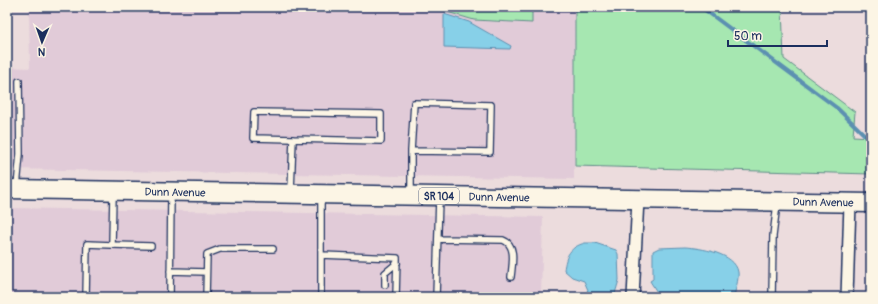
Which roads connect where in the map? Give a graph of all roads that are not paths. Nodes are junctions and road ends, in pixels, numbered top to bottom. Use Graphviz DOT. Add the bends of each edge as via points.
graph roads {
  1 [pos="19,81"];
  2 [pos="293,139"];
  3 [pos="411,151"];
  4 [pos="12,189"];
  5 [pos="113,190"];
  6 [pos="171,192"];
  7 [pos="291,193"];
  8 [pos="321,194"];
  9 [pos="411,195"];
  10 [pos="439,196"];
  11 [pos="638,199"];
  12 [pos="777,201"];
  13 [pos="850,203"];
  14 [pos="871,203"];
  15 [pos="438,239"];
  16 [pos="112,245"];
  17 [pos="151,246"];
  18 [pos="273,249"];
  19 [pos="321,255"];
  20 [pos="397,263"];
  21 [pos="170,271"];
  22 [pos="206,272"];
  23 [pos="511,277"];
  24 [pos="385,285"];
  25 [pos="86,297"];
  26 [pos="170,297"];
  27 [pos="206,297"];
  28 [pos="321,297"];
  29 [pos="396,297"];
  30 [pos="436,297"];
  31 [pos="633,297"];
  32 [pos="772,297"];
  33 [pos="846,297"];
  1 -- 4 [label="lane" via="20,154"];
  2 -- 2 [label="lane" via="253,138 254,112 381,114 381,141"];
  2 -- 7 [label="lane"];
  3 -- 3 [label="lane" via="414,103 491,105 490,152"];
  3 -- 9 [label="lane"];
  4 -- 5 [label="main road, Dunn Avenue / SR 104"];
  5 -- 6 [label="main road, Dunn Avenue / SR 104"];
  5 -- 16 [label="lane"];
  6 -- 7 [label="main road, Dunn Avenue / SR 104"];
  6 -- 21 [label="lane"];
  7 -- 8 [label="main road, Dunn Avenue / SR 104"];
  8 -- 9 [label="main road, Dunn Avenue / SR 104"];
  8 -- 19 [label="lane"];
  9 -- 10 [label="main road, Dunn Avenue / SR 104"];
  10 -- 11 [label="main road, Dunn Avenue / SR 104"];
  10 -- 15 [label="lane"];
  11 -- 12 [label="main road, Dunn Avenue / SR 104"];
  11 -- 31 [label="street"];
  12 -- 13 [label="main road, Dunn Avenue / SR 104"];
  12 -- 32 [label="lane" via="773,236"];
  13 -- 14 [label="main road, Dunn Avenue / SR 104"];
  13 -- 33 [label="street"];
  15 -- 23 [label="lane" via="509,242 512,247"];
  15 -- 30 [label="lane"];
  16 -- 17 [label="lane"];
  16 -- 25 [label="lane" via="86,244"];
  18 -- 22 [label="lane" via="213,250 207,254"];
  19 -- 20 [label="lane" via="397,258"];
  19 -- 28 [label="lane"];
  20 -- 24 [label="lane" via="385,273"];
  20 -- 29 [label="lane"];
  21 -- 22 [label="lane"];
  21 -- 26 [label="lane"];
  22 -- 27 [label="lane"];
}
